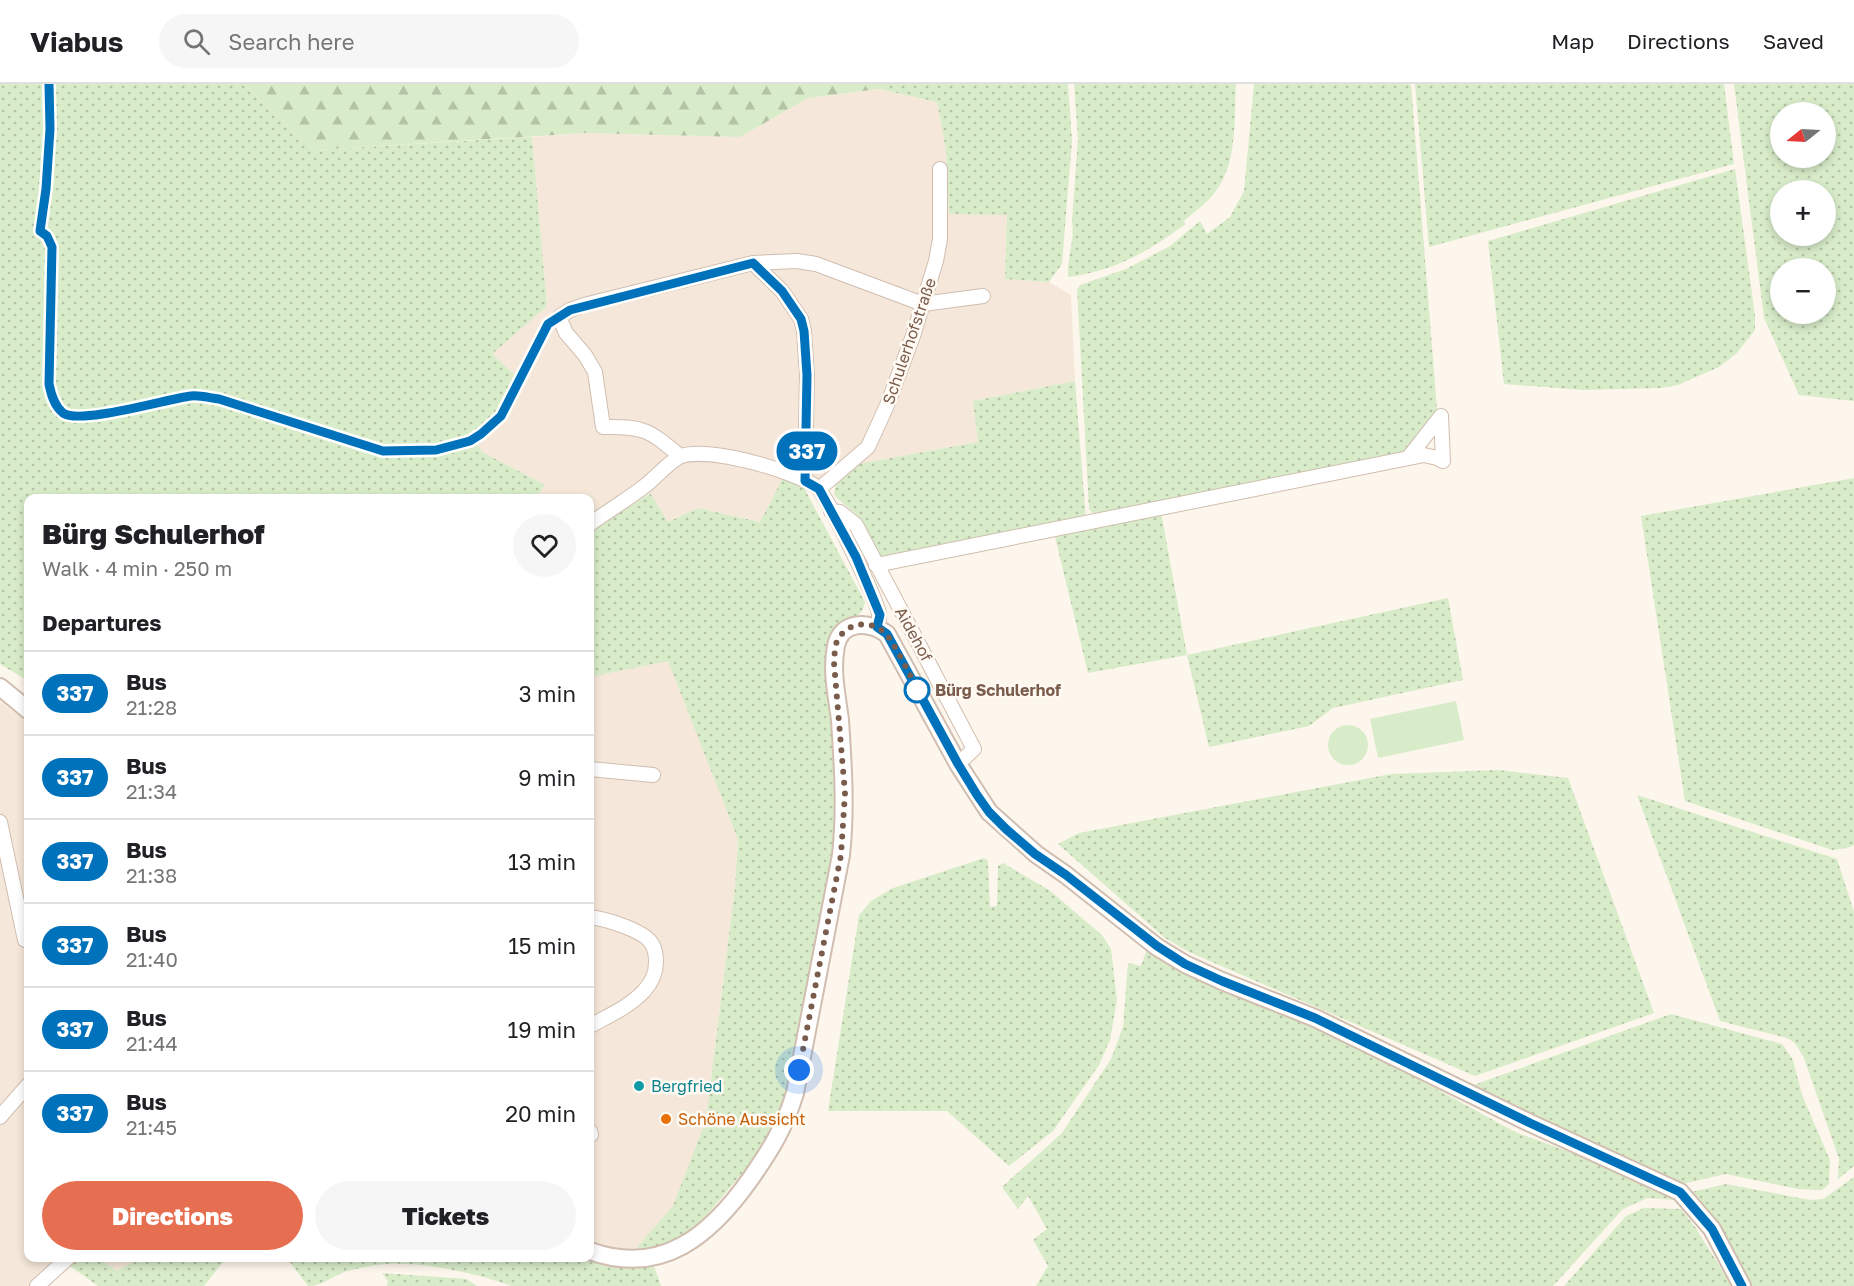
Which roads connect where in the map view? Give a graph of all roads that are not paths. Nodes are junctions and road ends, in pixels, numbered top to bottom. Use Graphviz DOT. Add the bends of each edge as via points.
graph roads {
  1 [pos="940,169"];
  2 [pos="753,263"];
  3 [pos="982,296"];
  4 [pos="923,304"];
  5 [pos="680,456"];
  6 [pos="1408,458"];
  7 [pos="805,481"];
  8 [pos="819,489"];
  9 [pos="831,511"];
  10 [pos="594,521"];
  11 [pos="876,565"];
  12 [pos="877,627"];
  13 [pos="0,687"];
  14 [pos="24,707"];
  15 [pos="958,764"];
  16 [pos="594,769"];
  17 [pos="653,776"];
  18 [pos="0,822"];
  19 [pos="2,849"];
  20 [pos="594,918"];
  21 [pos="24,936"];
  22 [pos="594,1024"];
  23 [pos="24,1090"];
  24 [pos="0,1117"];
  25 [pos="594,1252"];
  26 [pos="63,1262"];
  27 [pos="37,1286"];
  28 [pos="1743,1286"];
  1 -- 4 [label="street, Schulerhofstraße" via="940,239"];
  2 -- 4 [label="street" via="816,264"];
  2 -- 5 [label="street" via="585,305 559,317 595,372 603,427 626,426 647,431"];
  2 -- 7 [label="street" via="782,291 801,319 804,331"];
  3 -- 4 [label="street"];
  4 -- 8 [label="street, Schulerhofstraße" via="868,447"];
  5 -- 7 [label="street" via="730,458"];
  5 -- 10 [label="street"];
  6 -- 11 [label="street"];
  7 -- 8 [label="street"];
  8 -- 9 [label="street"];
  9 -- 11 [label="street, Aidehof" via="840,512 856,525"];
  9 -- 12 [label="street" via="877,606"];
  11 -- 15 [label="street, Aidehof" via="974,749"];
  12 -- 15 [label="street" via="887,634"];
  12 -- 25 [label="street" via="851,626 842,632 836,644 844,834 788,1118 777,1141 742,1190 718,1220 692,1240 667,1254 643,1259 622,1260"];
  13 -- 14 [label="street"];
  15 -- 28 [label="street" via="989,812 1006,829 1185,964 1315,1018 1680,1192 1712,1229"];
  16 -- 17 [label="street"];
  18 -- 19 [label="street"];
  19 -- 21 [label="street"];
  20 -- 22 [label="street" via="644,936 652,944 656,958 655,975 643,991"];
  23 -- 24 [label="street"];
  26 -- 27 [label="street"];
}
